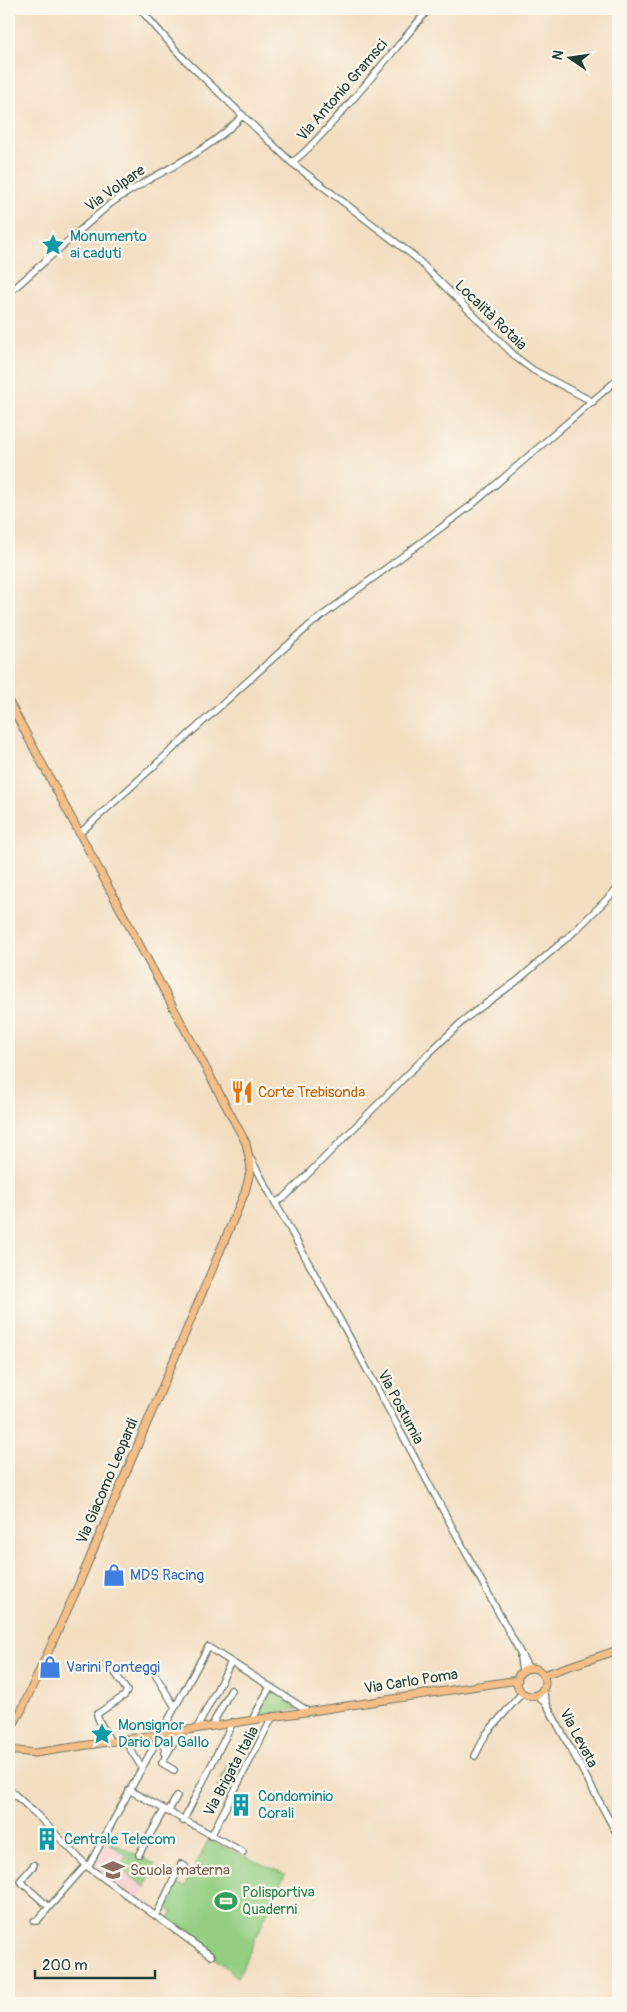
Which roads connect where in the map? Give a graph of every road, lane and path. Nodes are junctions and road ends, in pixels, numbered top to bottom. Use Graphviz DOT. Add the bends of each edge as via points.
graph roads {
  1 [pos="140,9"];
  2 [pos="429,9"];
  3 [pos="243,115"];
  4 [pos="291,162"];
  5 [pos="9,293"];
  6 [pos="618,379"];
  7 [pos="593,402"];
  8 [pos="9,702"];
  9 [pos="80,833"];
  10 [pos="618,888"];
  11 [pos="250,1158"];
  12 [pos="276,1202"];
  13 [pos="618,1650"];
  14 [pos="231,1662"];
  15 [pos="105,1665"];
  16 [pos="525,1670"];
  17 [pos="543,1675"];
  18 [pos="156,1676"];
  19 [pos="518,1680"];
  20 [pos="270,1687"];
  21 [pos="231,1690"];
  22 [pos="543,1690"];
  23 [pos="522,1693"];
  24 [pos="536,1695"];
  25 [pos="547,1705"];
  26 [pos="175,1707"];
  27 [pos="308,1711"];
  28 [pos="9,1715"];
  29 [pos="273,1716"];
  30 [pos="252,1720"];
  31 [pos="16,1721"];
  32 [pos="233,1722"];
  33 [pos="212,1726"];
  34 [pos="197,1728"];
  35 [pos="180,1730"];
  36 [pos="9,1732"];
  37 [pos="170,1732"];
  38 [pos="161,1734"];
  39 [pos="124,1739"];
  40 [pos="109,1741"];
  41 [pos="9,1750"];
  42 [pos="475,1756"];
  43 [pos="158,1764"];
  44 [pos="142,1768"];
  45 [pos="174,1770"];
  46 [pos="9,1788"];
  47 [pos="130,1790"];
  48 [pos="177,1796"];
  49 [pos="166,1811"];
  50 [pos="183,1820"];
  51 [pos="211,1836"];
  52 [pos="618,1836"];
  53 [pos="243,1852"];
  54 [pos="139,1854"];
  55 [pos="34,1865"];
  56 [pos="87,1866"];
  57 [pos="185,1866"];
  58 [pos="48,1907"];
  59 [pos="156,1916"];
  60 [pos="34,1921"];
  61 [pos="211,1956"];
  1 -- 3 [label="street" via="182,57"];
  2 -- 4 [label="street, Via Antonio Gramsci" via="305,153"];
  3 -- 4 [label="street"];
  3 -- 5 [label="street, Via Volpare" via="225,134 110,204"];
  4 -- 7 [label="street, Località Rotaia" via="421,263 532,370"];
  6 -- 7 [label="street"];
  7 -- 9 [label="street" via="494,488 311,624"];
  8 -- 9 [label="main road"];
  9 -- 11 [label="main road" via="246,1143"];
  10 -- 12 [label="street" via="523,976 466,1018 298,1186"];
  11 -- 12 [label="street, Via Postumia"];
  11 -- 31 [label="main road, Via Giacomo Leopardi" via="245,1192 80,1581"];
  12 -- 16 [label="street, Via Postumia" via="520,1655"];
  13 -- 17 [label="main road"];
  14 -- 20 [label="street"];
  14 -- 26 [label="street" via="208,1647"];
  14 -- 34 [label="street"];
  15 -- 40 [label="street" via="112,1668 127,1691 98,1714"];
  16 -- 17 [label="main road" via="537,1670"];
  16 -- 19 [label="main road"];
  17 -- 22 [label="main road"];
  18 -- 26 [label="street"];
  19 -- 23 [label="main road"];
  19 -- 27 [label="main road, Via Carlo Poma"];
  20 -- 27 [label="street"];
  20 -- 30 [label="street"];
  21 -- 33 [label="street"];
  22 -- 24 [label="main road"];
  22 -- 25 [label="street, Via Levata"];
  23 -- 24 [label="main road"];
  23 -- 42 [label="street" via="486,1734"];
  24 -- 25 [label="street, Via Levata"];
  25 -- 52 [label="street, Via Levata"];
  26 -- 38 [label="street"];
  27 -- 29 [label="main road, Via Carlo Poma"];
  28 -- 31 [label="street"];
  29 -- 30 [label="main road, Via Carlo Poma"];
  29 -- 51 [label="street, Via Brigata Italia"];
  30 -- 32 [label="main road, Via Carlo Poma"];
  31 -- 36 [label="main road, Via Giacomo Leopardi"];
  32 -- 33 [label="main road, Via Carlo Poma"];
  32 -- 50 [label="street"];
  33 -- 34 [label="main road, Via Carlo Poma"];
  34 -- 35 [label="main road, Via Carlo Poma"];
  35 -- 37 [label="main road, Via Carlo Poma"];
  35 -- 45 [label="street" via="162,1763"];
  37 -- 38 [label="main road, Via Carlo Poma"];
  37 -- 43 [label="street" via="163,1746 167,1748"];
  38 -- 39 [label="main road, Via Carlo Poma"];
  38 -- 44 [label="street"];
  39 -- 40 [label="main road, Via Carlo Poma"];
  39 -- 44 [label="street"];
  40 -- 41 [label="main road, Via Carlo Poma" via="35,1753"];
  44 -- 47 [label="street"];
  46 -- 56 [label="street"];
  47 -- 49 [label="street"];
  47 -- 56 [label="street"];
  48 -- 49 [label="street"];
  49 -- 50 [label="street"];
  49 -- 54 [label="street"];
  50 -- 51 [label="street"];
  51 -- 53 [label="street"];
  55 -- 58 [label="street" via="20,1881"];
  56 -- 58 [label="street"];
  56 -- 59 [label="street" via="127,1891"];
  57 -- 59 [label="street" via="180,1864"];
  58 -- 60 [label="street"];
  59 -- 61 [label="street"];
}
